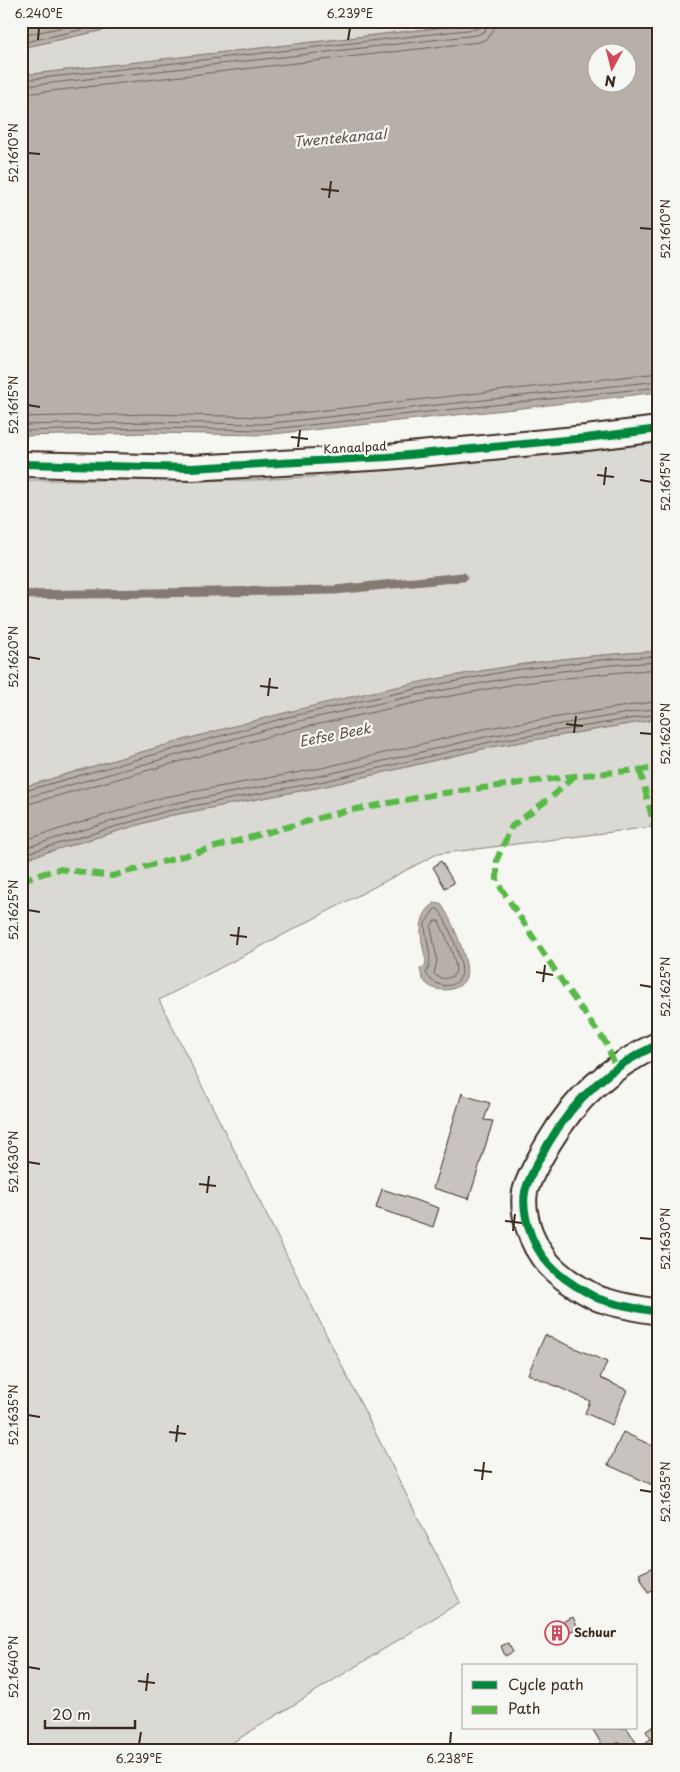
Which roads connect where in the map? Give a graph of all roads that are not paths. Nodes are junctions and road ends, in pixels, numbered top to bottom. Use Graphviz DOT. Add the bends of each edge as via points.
graph roads {
  1 [pos="659,429"];
  2 [pos="21,464"];
  3 [pos="659,1044"];
  4 [pos="659,1312"];
  1 -- 2 [label="street, Kanaalpad" via="388,457 202,468"];
  3 -- 4 [label="street" via="624,1062 577,1102 558,1127 533,1171 525,1192 524,1213 532,1241 548,1265 570,1283 601,1300"];
}
